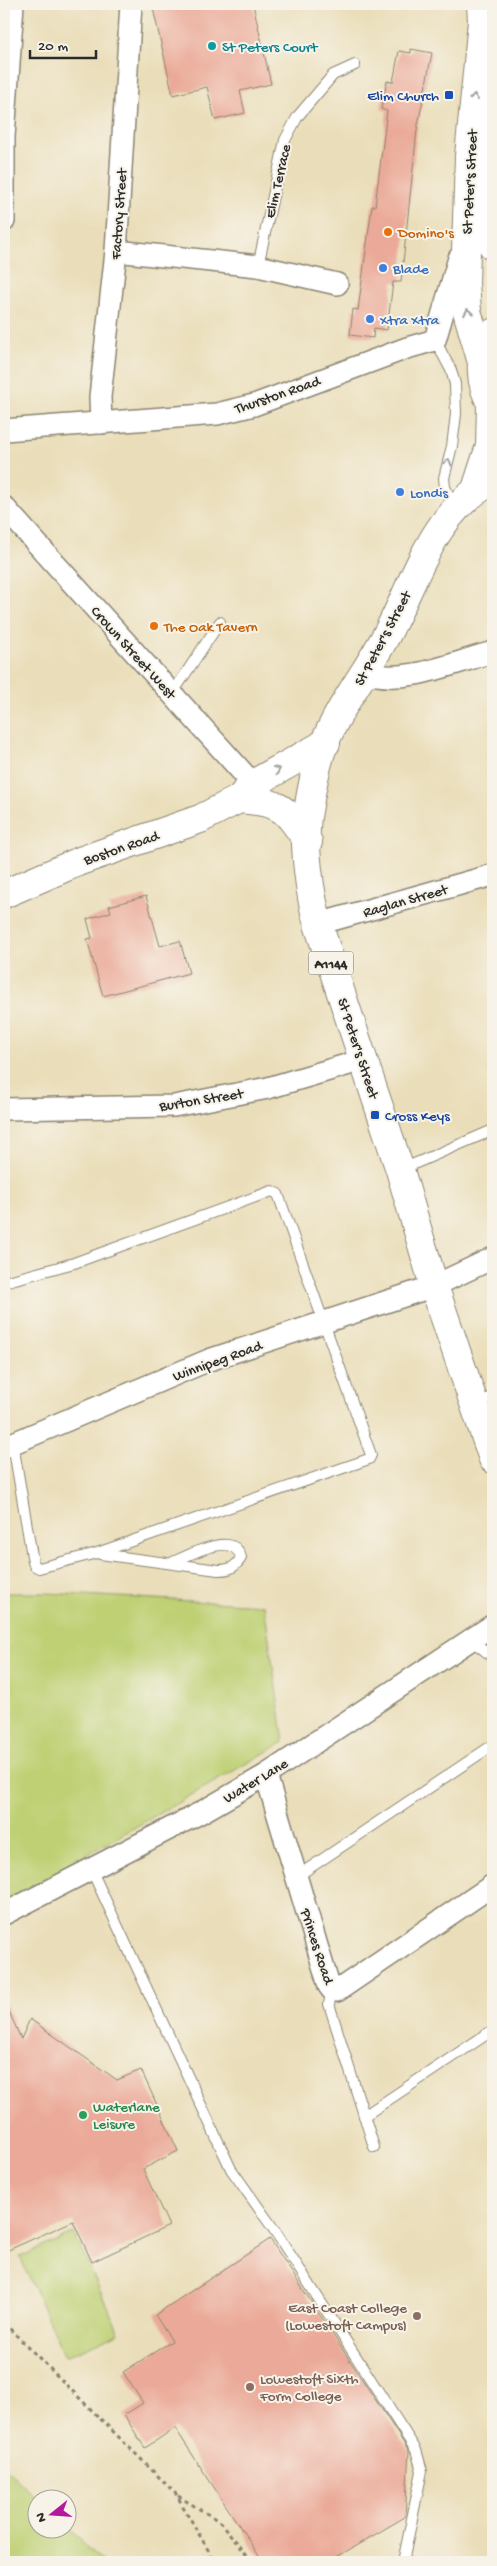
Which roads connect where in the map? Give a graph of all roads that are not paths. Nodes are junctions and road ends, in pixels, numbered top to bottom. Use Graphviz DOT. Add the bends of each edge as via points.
graph roads {
  1 [pos="13,4"];
  2 [pos="131,4"];
  3 [pos="481,4"];
  4 [pos="6,55"];
  5 [pos="356,65"];
  6 [pos="493,128"];
  7 [pos="4,221"];
  8 [pos="467,234"];
  9 [pos="493,246"];
  10 [pos="116,251"];
  11 [pos="258,266"];
  12 [pos="337,284"];
  13 [pos="493,333"];
  14 [pos="434,340"];
  15 [pos="481,358"];
  16 [pos="492,405"];
  17 [pos="101,423"];
  18 [pos="4,425"];
  19 [pos="485,485"];
  20 [pos="4,507"];
  21 [pos="455,508"];
  22 [pos="220,622"];
  23 [pos="493,652"];
  24 [pos="366,672"];
  25 [pos="172,694"];
  26 [pos="326,742"];
  27 [pos="249,795"];
  28 [pos="308,842"];
  29 [pos="493,875"];
  30 [pos="4,894"];
  31 [pos="318,924"];
  32 [pos="363,1060"];
  33 [pos="4,1109"];
  34 [pos="493,1130"];
  35 [pos="400,1170"];
  36 [pos="493,1258"];
  37 [pos="4,1282"];
  38 [pos="434,1286"];
  39 [pos="324,1323"];
  40 [pos="484,1401"];
  41 [pos="8,1446"];
  42 [pos="493,1459"];
  43 [pos="97,1553"];
  44 [pos="170,1563"];
  45 [pos="493,1625"];
  46 [pos="471,1640"];
  47 [pos="493,1657"];
  48 [pos="493,1745"];
  49 [pos="266,1775"];
  50 [pos="91,1869"];
  51 [pos="296,1877"];
  52 [pos="493,1885"];
  53 [pos="4,1914"];
  54 [pos="332,1990"];
  55 [pos="493,2030"];
  56 [pos="364,2116"];
  57 [pos="374,2147"];
  58 [pos="403,2562"];
  1 -- 4 [label="street"];
  2 -- 10 [label="street, Factory Street"];
  8 -- 3 [label="main road, St Peter's Street, one-way" via="468,156"];
  4 -- 7 [label="street"];
  5 -- 11 [label="lane, Elim Terrace" via="333,75 298,116 285,140"];
  6 -- 9 [label="main road, St Peter's Street" via="487,223"];
  8 -- 14 [label="street"];
  15 -- 8 [label="main road, St Peter's Street, one-way" via="467,311"];
  10 -- 11 [label="street"];
  10 -- 17 [label="street, Factory Street" via="100,397"];
  11 -- 12 [label="street"];
  13 -- 15 [label="main road"];
  14 -- 17 [label="street, Thurston Road" via="254,405 217,414"];
  21 -- 14 [label="lane, one-way" via="444,478 452,446 456,394 450,370"];
  15 -- 16 [label="main road, St Peter's Street"];
  16 -- 19 [label="main road, St Peter's Street / A1144"];
  17 -- 18 [label="street, Thurston Road"];
  19 -- 21 [label="main road, St Peter's Street / A1144"];
  20 -- 25 [label="street, Crown Street West"];
  21 -- 24 [label="main road, St Peter's Street / A1144" via="431,543"];
  22 -- 25 [label="lane"];
  23 -- 24 [label="street" via="406,676 378,676"];
  24 -- 26 [label="main road, St Peter's Street / A1144"];
  25 -- 27 [label="street, Crown Street West"];
  27 -- 26 [label="main road, Boston Road, one-way"];
  26 -- 28 [label="main road, St Peter's Street / A1144" via="307,814"];
  27 -- 28 [label="main road" via="283,808"];
  27 -- 30 [label="main road, Boston Road" via="200,819 80,861"];
  28 -- 31 [label="main road, St Peter's Street / A1144" via="310,895"];
  29 -- 31 [label="street, Raglan Street"];
  31 -- 32 [label="main road, St Peter's Street / A1144"];
  32 -- 33 [label="street, Burton Street" via="268,1088 174,1106"];
  32 -- 35 [label="main road, St Peter's Street / A1144"];
  34 -- 35 [label="lane"];
  35 -- 38 [label="main road, St Peter's Street / A1144"];
  36 -- 38 [label="street, Winnipeg Road"];
  37 -- 39 [label="lane" via="74,1263 272,1191 278,1194"];
  38 -- 39 [label="street, Winnipeg Road"];
  38 -- 40 [label="main road, St Peter's Street / A1144"];
  39 -- 41 [label="street, Winnipeg Road" via="209,1360"];
  39 -- 43 [label="lane" via="371,1455 369,1459"];
  40 -- 42 [label="main road, St Peter's Street / A1144"];
  41 -- 43 [label="lane" via="34,1566 39,1568"];
  43 -- 44 [label="lane"];
  44 -- 44 [label="lane" via="227,1570 241,1558 239,1550 226,1544"];
  45 -- 46 [label="street, Water Lane"];
  46 -- 47 [label="lane"];
  46 -- 49 [label="street, Water Lane"];
  48 -- 51 [label="lane"];
  49 -- 50 [label="street, Water Lane"];
  49 -- 51 [label="street, Princes Road"];
  50 -- 53 [label="street, Water Lane"];
  50 -- 58 [label="lane" via="231,2169 275,2231 416,2450 422,2471"];
  51 -- 54 [label="street, Princes Road" via="328,1986"];
  52 -- 54 [label="street, Princes Road" via="337,1991"];
  54 -- 56 [label="lane" via="329,2004"];
  55 -- 56 [label="lane"];
  56 -- 57 [label="lane"];
}
